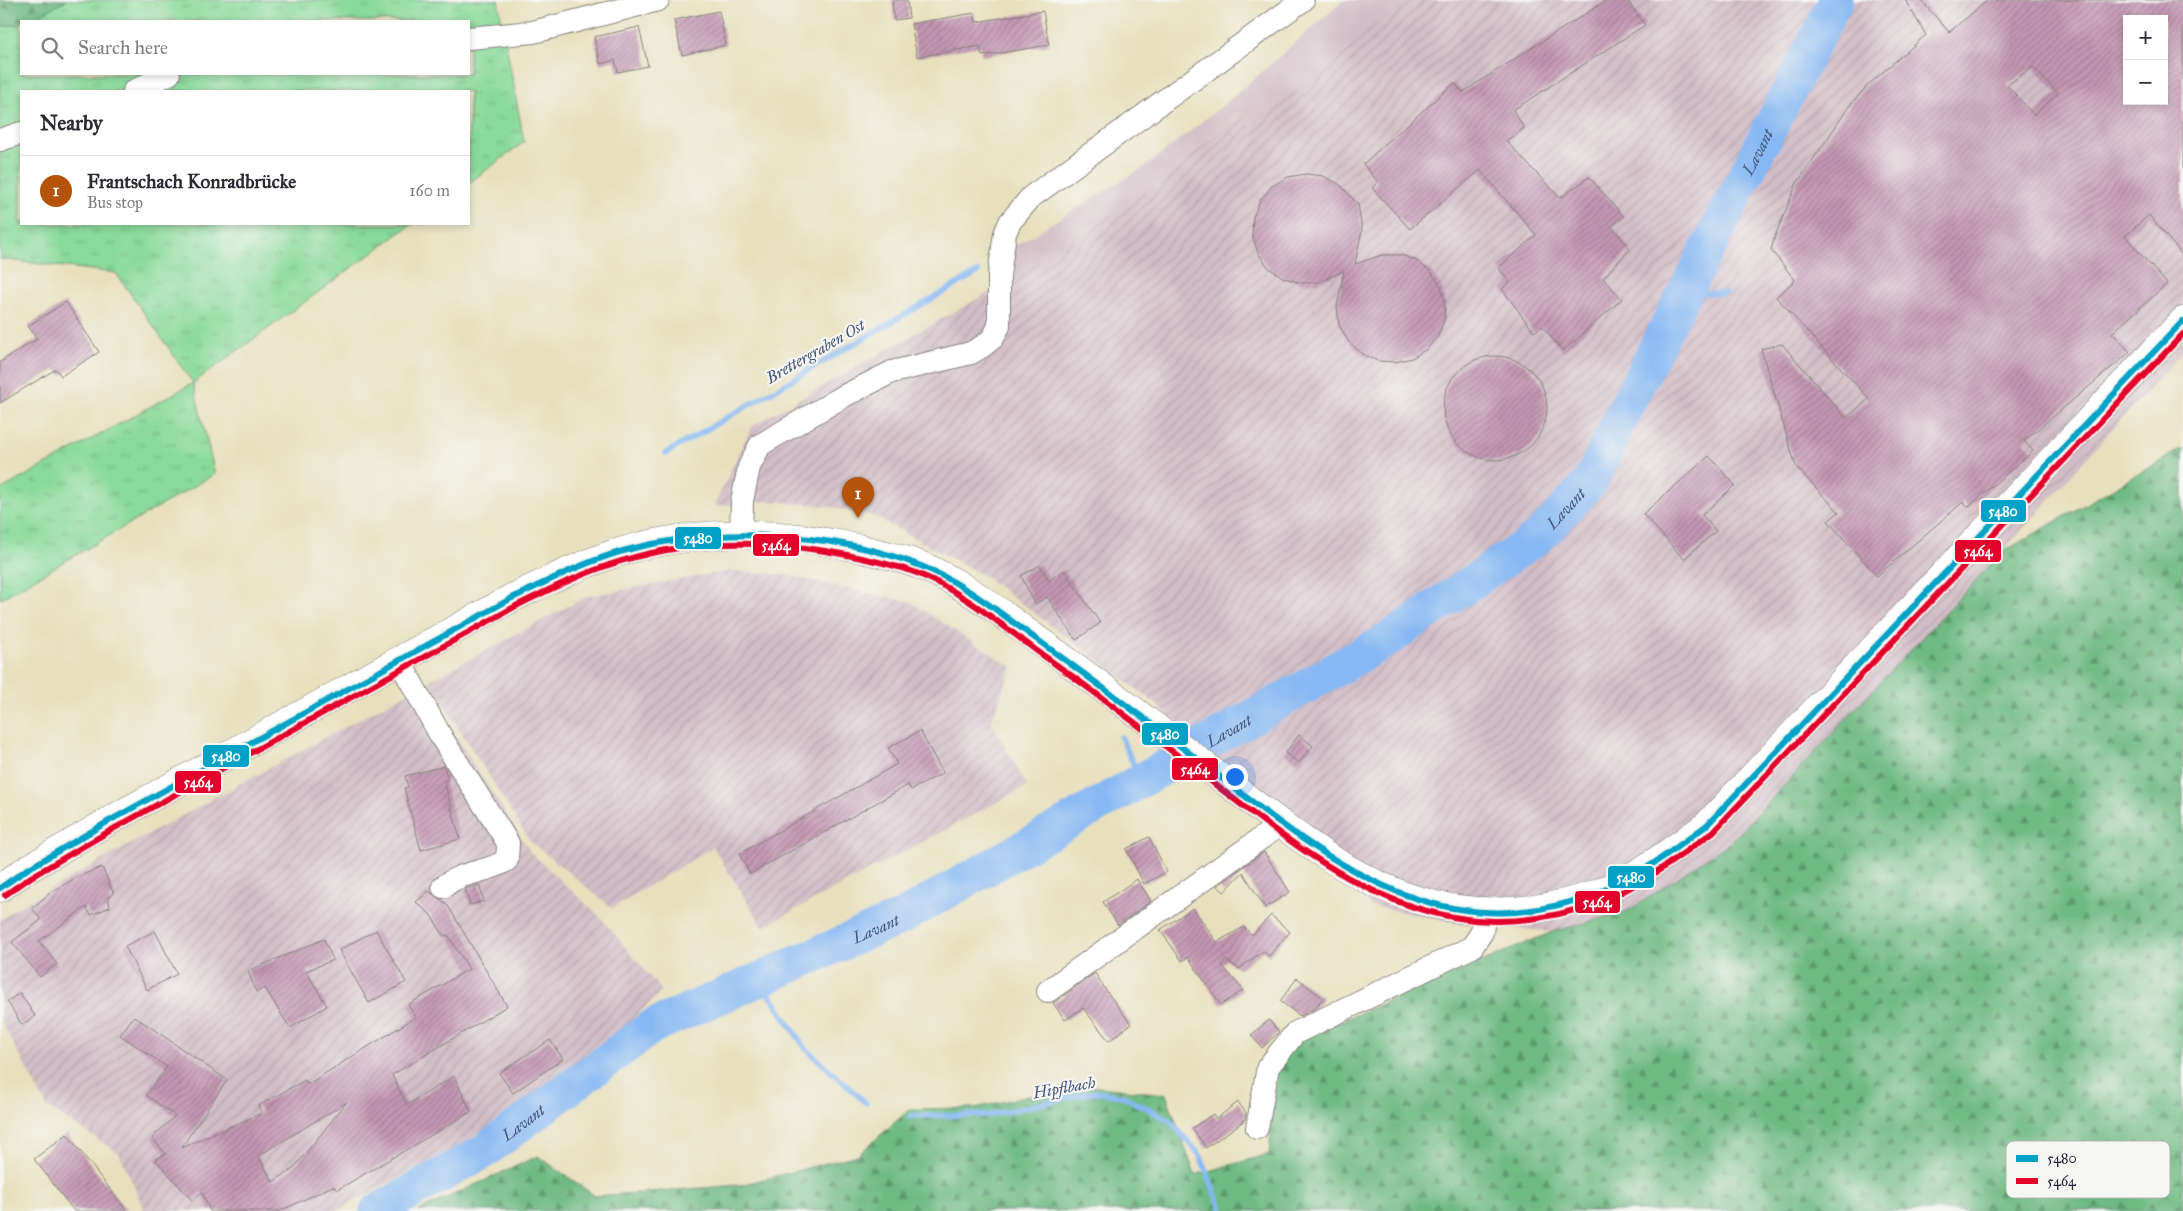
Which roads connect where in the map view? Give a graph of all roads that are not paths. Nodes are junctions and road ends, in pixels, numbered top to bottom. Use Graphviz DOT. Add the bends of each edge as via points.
graph roads {
  1 [pos="658,0"];
  2 [pos="1303,0"];
  3 [pos="470,38"];
  4 [pos="167,75"];
  5 [pos="136,90"];
  6 [pos="20,133"];
  7 [pos="0,140"];
  8 [pos="2183,320"];
  9 [pos="741,534"];
  10 [pos="398,660"];
  11 [pos="1281,824"];
  12 [pos="443,887"];
  13 [pos="0,888"];
  14 [pos="1484,911"];
  15 [pos="1048,991"];
  16 [pos="1257,1128"];
  1 -- 3 [label="street" via="533,32"];
  2 -- 9 [label="street" via="1031,198 1010,222 1005,233 999,275 999,326 993,338 971,353 892,372 760,445 749,467 742,501"];
  4 -- 5 [label="street"];
  6 -- 7 [label="street"];
  8 -- 14 [label="main road" via="1707,825 1620,884 1579,900 1533,908"];
  9 -- 10 [label="main road" via="671,540 624,550 577,567"];
  9 -- 11 [label="main road" via="785,535 831,542 894,556 933,571 989,605 1137,712"];
  10 -- 12 [label="street" via="443,740 508,843 507,860 497,867 454,878"];
  10 -- 13 [label="main road" via="109,821"];
  11 -- 14 [label="main road" via="1327,857 1372,882 1416,900"];
  11 -- 15 [label="street"];
  14 -- 16 [label="street" via="1482,932 1472,947 1295,1033 1268,1067"];
}
